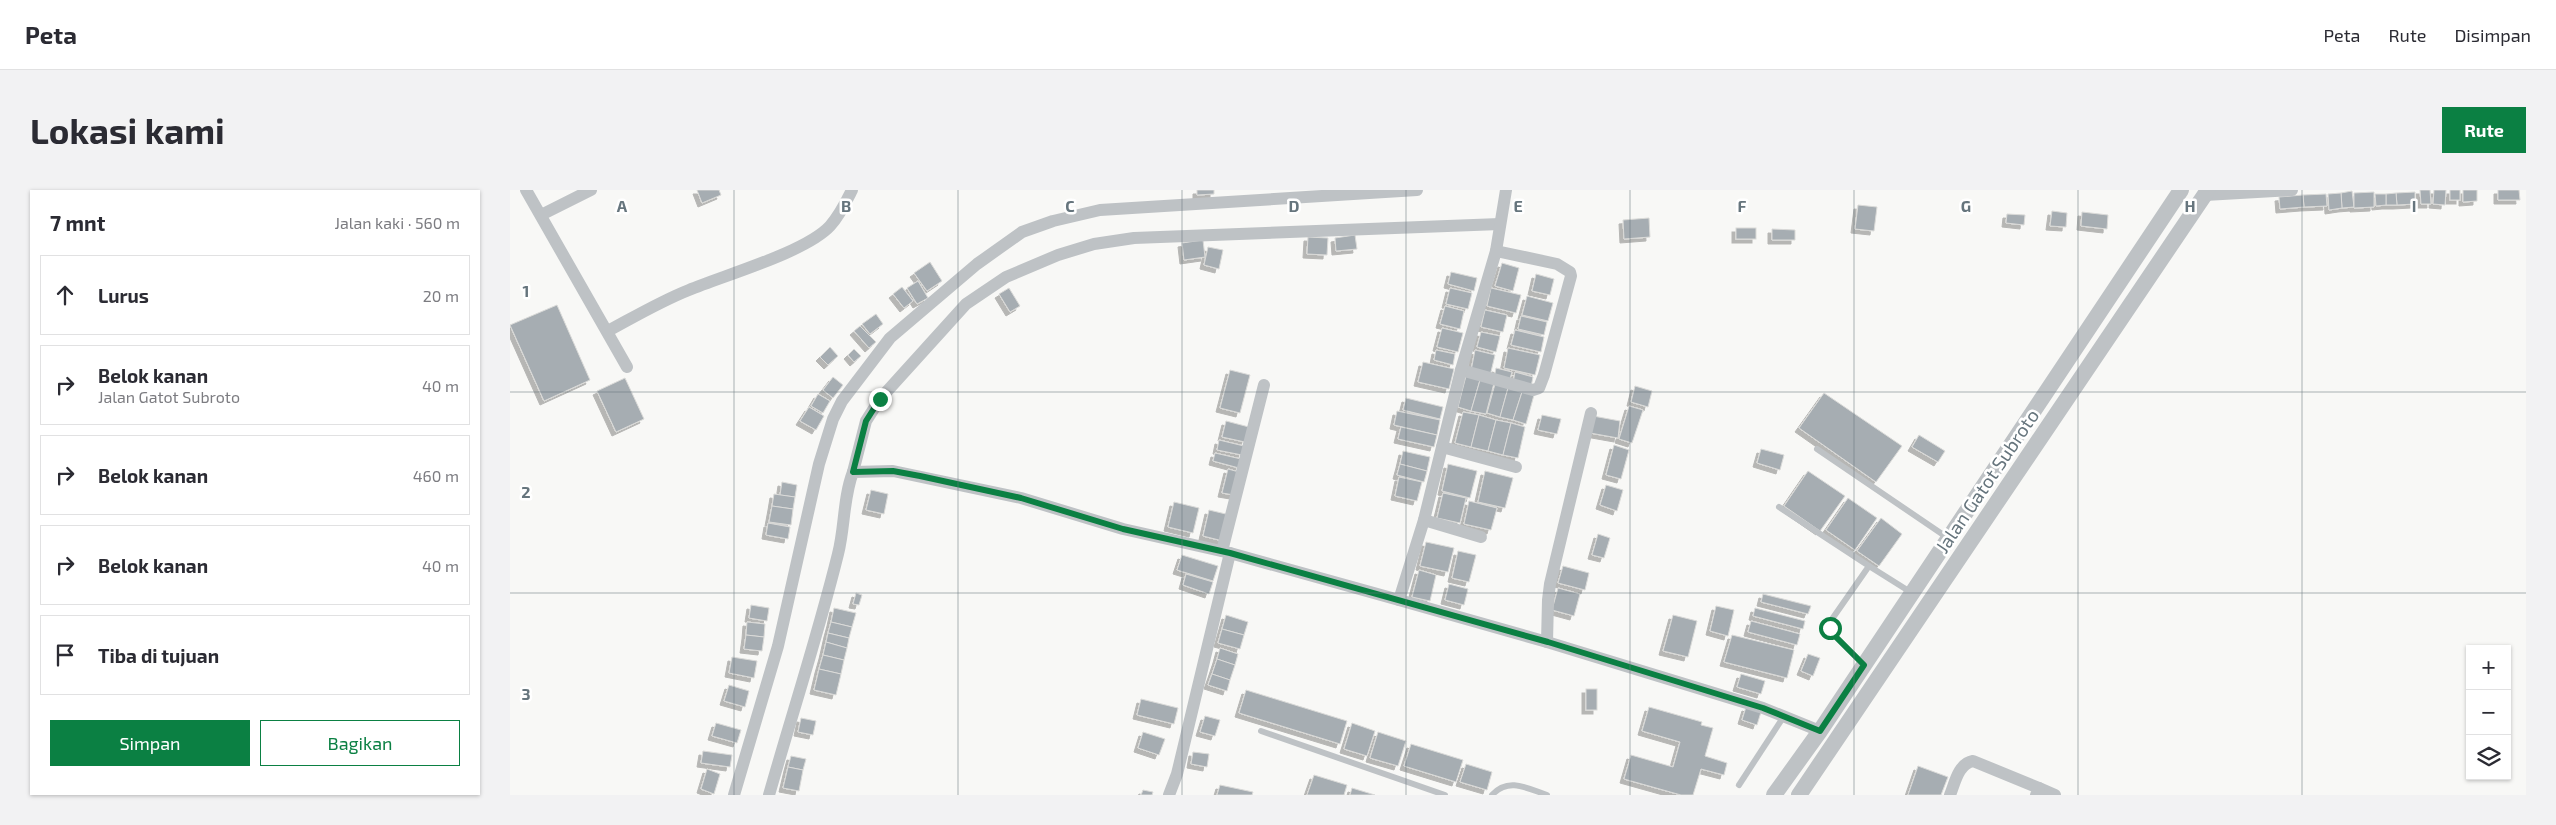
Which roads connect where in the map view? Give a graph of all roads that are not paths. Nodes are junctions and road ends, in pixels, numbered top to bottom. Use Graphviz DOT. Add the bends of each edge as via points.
graph roads {
  1 [pos="526,190"];
  2 [pos="591,190"];
  3 [pos="852,190"];
  4 [pos="1417,190"];
  5 [pos="1506,190"];
  6 [pos="2292,190"];
  7 [pos="2207,192"];
  8 [pos="2179,193"];
  9 [pos="541,215"];
  10 [pos="1500,221"];
  11 [pos="1496,251"];
  12 [pos="608,331"];
  13 [pos="627,367"];
  14 [pos="1461,370"];
  15 [pos="1264,384"];
  16 [pos="1591,413"];
  17 [pos="1442,447"];
  18 [pos="1817,449"];
  19 [pos="1516,467"];
  20 [pos="853,472"];
  21 [pos="1779,507"];
  22 [pos="1424,520"];
  23 [pos="1481,536"];
  24 [pos="1948,538"];
  25 [pos="1226,552"];
  26 [pos="1869,566"];
  27 [pos="1912,593"];
  28 [pos="1399,600"];
  29 [pos="1548,642"];
  30 [pos="1864,665"];
  31 [pos="1784,716"];
  32 [pos="1261,731"];
  33 [pos="1820,731"];
  34 [pos="1740,785"];
  35 [pos="2037,792"];
  36 [pos="734,795"];
  37 [pos="769,795"];
  38 [pos="1169,795"];
  39 [pos="1445,795"];
  40 [pos="1492,795"];
  41 [pos="1547,795"];
  42 [pos="1774,795"];
  43 [pos="1799,795"];
  44 [pos="1950,795"];
  45 [pos="2055,795"];
  1 -- 9 [label="street"];
  2 -- 9 [label="street"];
  3 -- 12 [label="street" via="830,226 810,240 780,255 687,290"];
  4 -- 36 [label="street" via="1100,210 1053,221 1022,232 977,264 890,338 857,380 833,419 819,464 778,646"];
  5 -- 10 [label="street"];
  6 -- 7 [label="street"];
  7 -- 43 [label="street, Jalan Gatot Subroto"];
  8 -- 24 [label="street, Jalan Gatot Subroto"];
  9 -- 12 [label="street"];
  10 -- 11 [label="street"];
  10 -- 20 [label="street" via="1134,238 1058,254 1006,277 966,304 880,399 866,421"];
  11 -- 14 [label="street"];
  11 -- 14 [label="street" via="1557,264 1570,272 1544,375 1534,390"];
  12 -- 13 [label="street"];
  14 -- 17 [label="street"];
  15 -- 25 [label="street"];
  16 -- 29 [label="street" via="1550,584"];
  17 -- 19 [label="street"];
  17 -- 22 [label="street"];
  18 -- 24 [label="lane"];
  20 -- 25 [label="street" via="893,471 920,476 1021,498 1123,529"];
  20 -- 37 [label="street" via="848,483 839,551"];
  21 -- 26 [label="lane"];
  22 -- 23 [label="street"];
  22 -- 28 [label="street"];
  24 -- 27 [label="street, Jalan Gatot Subroto"];
  25 -- 28 [label="street"];
  25 -- 38 [label="street" via="1177,774"];
  26 -- 27 [label="lane"];
  26 -- 30 [label="lane" via="1830,622 1833,634"];
  27 -- 30 [label="street, Jalan Gatot Subroto"];
  28 -- 29 [label="street"];
  29 -- 31 [label="street"];
  30 -- 33 [label="street, Jalan Gatot Subroto"];
  31 -- 33 [label="street"];
  31 -- 34 [label="lane"];
  32 -- 39 [label="lane"];
  33 -- 42 [label="street, Jalan Gatot Subroto"];
  35 -- 44 [label="street" via="1972,761 1960,768"];
  35 -- 45 [label="street"];
  40 -- 41 [label="lane" via="1503,785 1516,784"];
}
